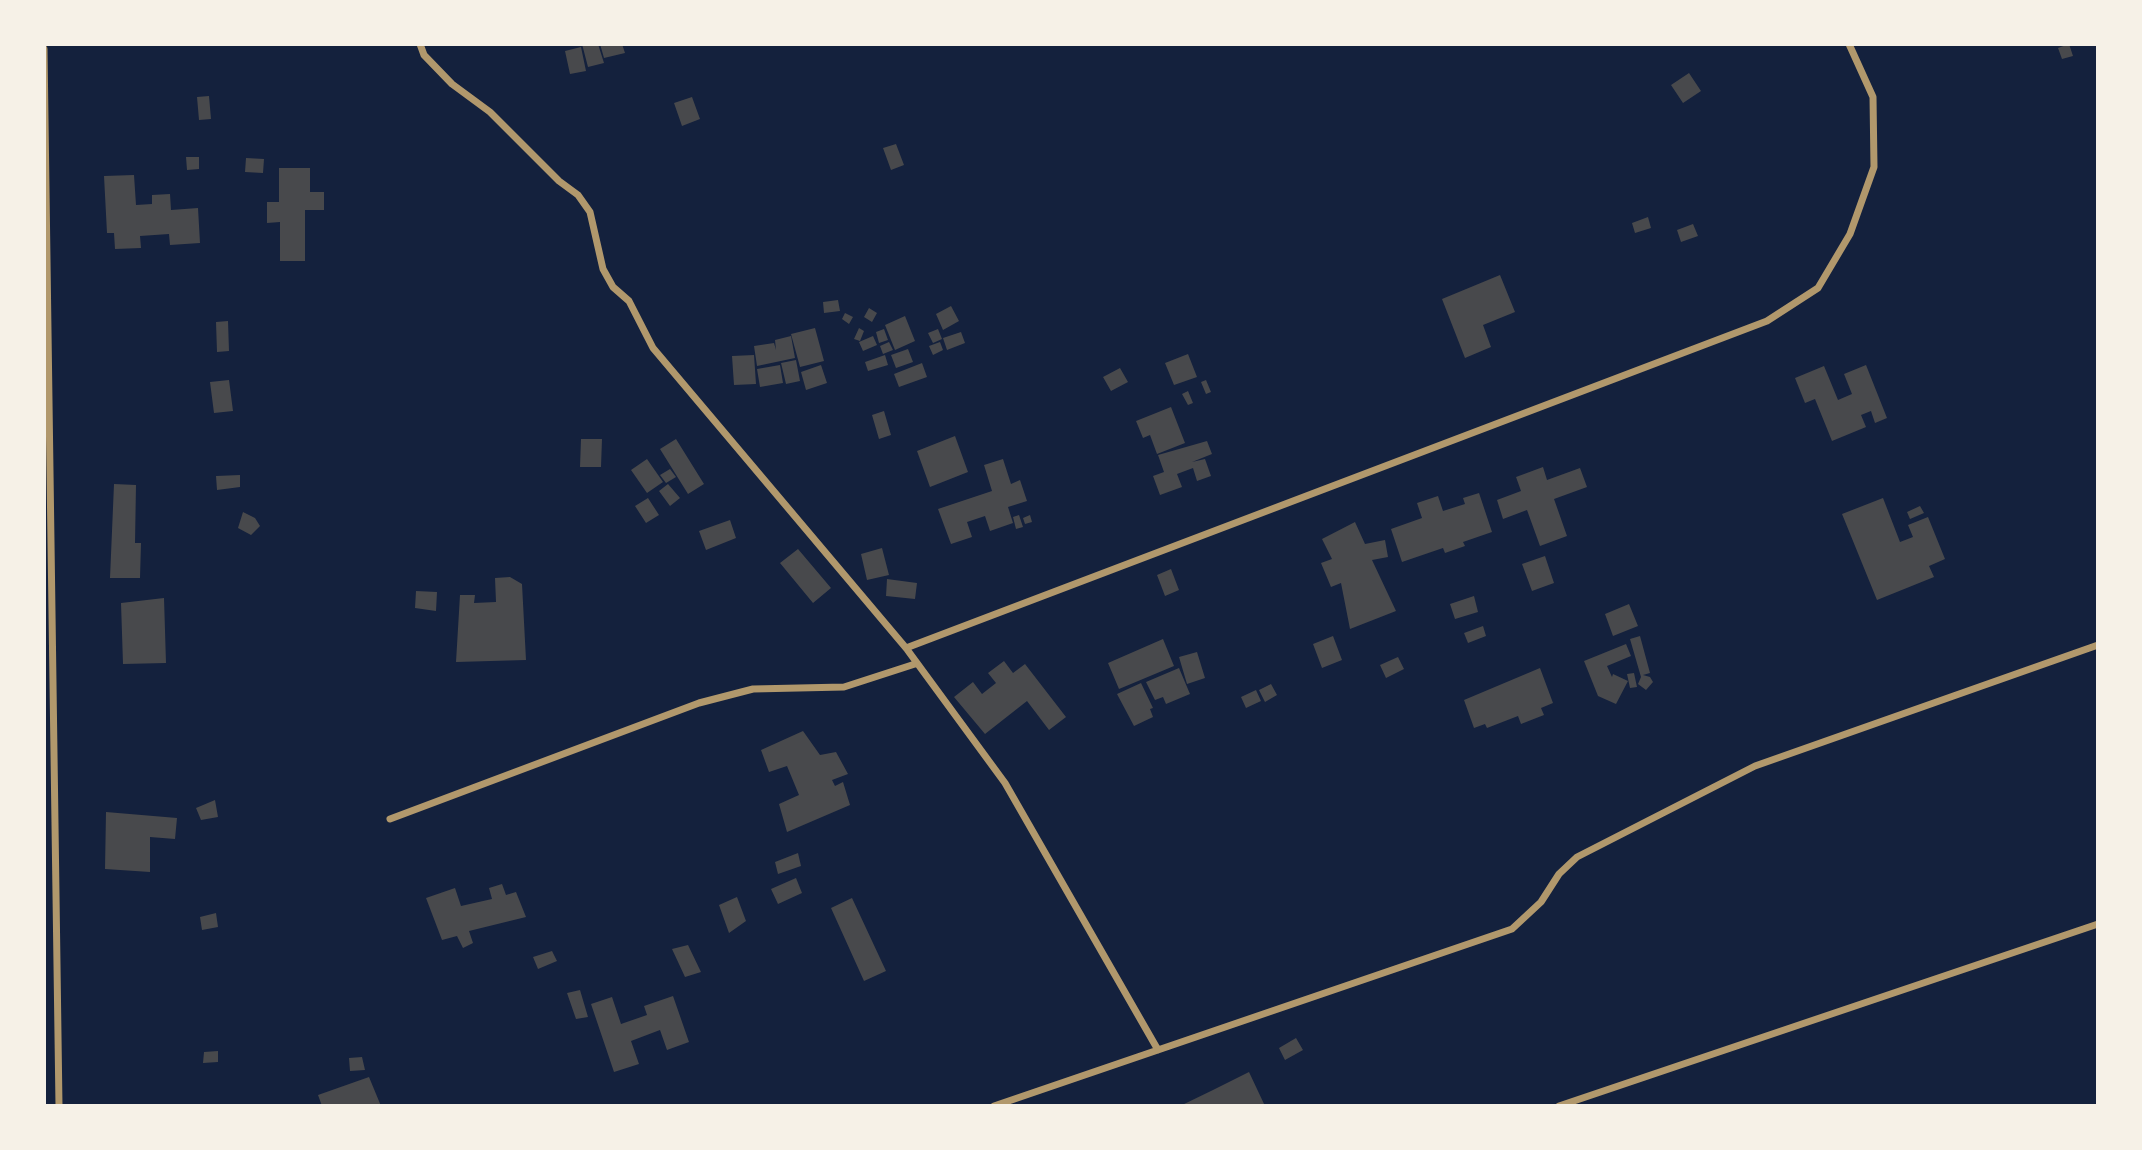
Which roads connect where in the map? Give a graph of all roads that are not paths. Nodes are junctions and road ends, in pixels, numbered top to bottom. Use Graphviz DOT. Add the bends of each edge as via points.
graph roads {
  1 [pos="420,44"];
  2 [pos="1849,44"];
  3 [pos="44,49"];
  4 [pos="2098,645"];
  5 [pos="906,648"];
  6 [pos="915,664"];
  7 [pos="390,819"];
  8 [pos="2098,924"];
  9 [pos="1157,1050"];
  10 [pos="59,1106"];
  11 [pos="994,1106"];
  12 [pos="1559,1106"];
  1 -- 5 [label="street" via="424,55 453,84 490,112 578,195 590,212 603,269 613,287 629,301 653,348"];
  2 -- 5 [label="street" via="1873,97 1874,167 1850,234 1818,288 1768,321"];
  3 -- 10 [label="street"];
  4 -- 9 [label="street" via="1755,766 1577,857 1512,929"];
  5 -- 6 [label="street"];
  6 -- 7 [label="street" via="844,687 753,689 699,703"];
  6 -- 9 [label="street" via="1004,783"];
  8 -- 12 [label="street"];
  9 -- 11 [label="street"];
}
